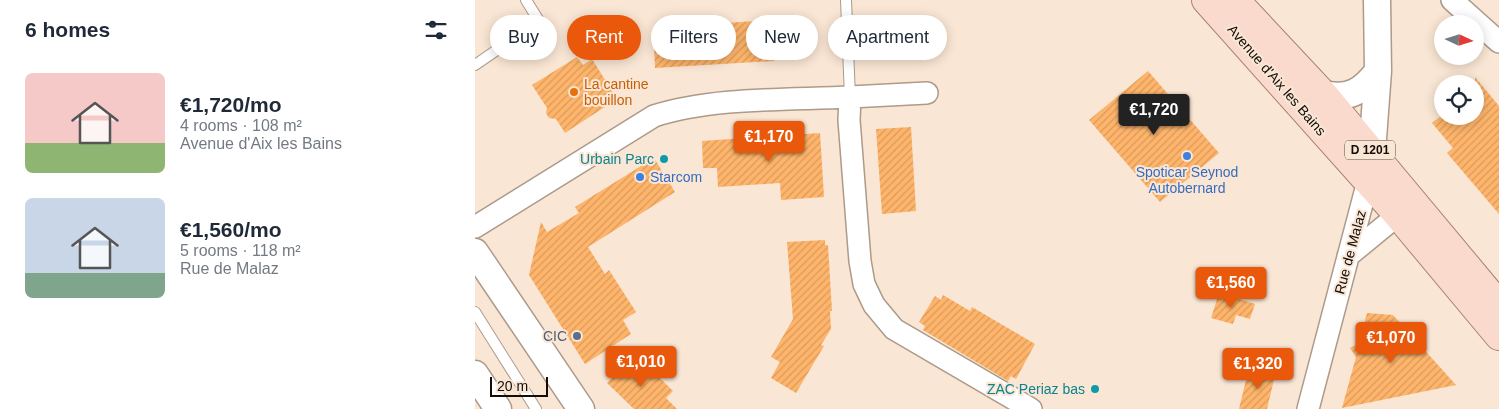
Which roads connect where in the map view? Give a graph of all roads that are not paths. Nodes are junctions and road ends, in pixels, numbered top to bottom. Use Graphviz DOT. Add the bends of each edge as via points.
graph roads {
  1 [pos="526,0"];
  2 [pos="846,0"];
  3 [pos="1377,0"];
  4 [pos="1452,0"];
  5 [pos="1216,1"];
  6 [pos="1499,42"];
  7 [pos="475,64"];
  8 [pos="1378,71"];
  9 [pos="927,93"];
  10 [pos="1323,94"];
  11 [pos="850,97"];
  12 [pos="1372,152"];
  13 [pos="1368,181"];
  14 [pos="1398,215"];
  15 [pos="475,227"];
  16 [pos="475,252"];
  17 [pos="1348,256"];
  18 [pos="1499,305"];
  19 [pos="475,312"];
  20 [pos="1499,336"];
  21 [pos="475,374"];
  22 [pos="498,409"];
  23 [pos="536,409"];
  24 [pos="581,409"];
  25 [pos="1031,409"];
  26 [pos="1308,409"];
  1 -- 7 [label="lane" via="539,21"];
  2 -- 11 [label="lane"];
  3 -- 8 [label="street"];
  4 -- 6 [label="street"];
  5 -- 10 [label="main road, Avenue d'Aix les Bains / D 1201"];
  5 -- 13 [label="main road, Avenue d'Aix les Bains / D 1201" via="1322,132"];
  8 -- 10 [label="street" via="1363,88 1349,96"];
  8 -- 12 [label="street"];
  9 -- 11 [label="street"];
  10 -- 12 [label="main road, Avenue d'Aix les Bains / D 1201"];
  11 -- 15 [label="street" via="705,105 654,116"];
  11 -- 25 [label="street" via="860,261 865,284 875,305 894,329"];
  12 -- 13 [label="main road"];
  12 -- 18 [label="main road, Avenue d'Aix les Bains / D 1201"];
  13 -- 14 [label="main road, Avenue d'Aix les Bains / D 1201"];
  13 -- 17 [label="street, Rue de Malaz"];
  14 -- 17 [label="street"];
  14 -- 20 [label="main road, Avenue d'Aix les Bains / D 1201"];
  16 -- 24 [label="street"];
  17 -- 26 [label="street, Rue de Malaz"];
  19 -- 23 [label="lane"];
  21 -- 22 [label="street"];
}
